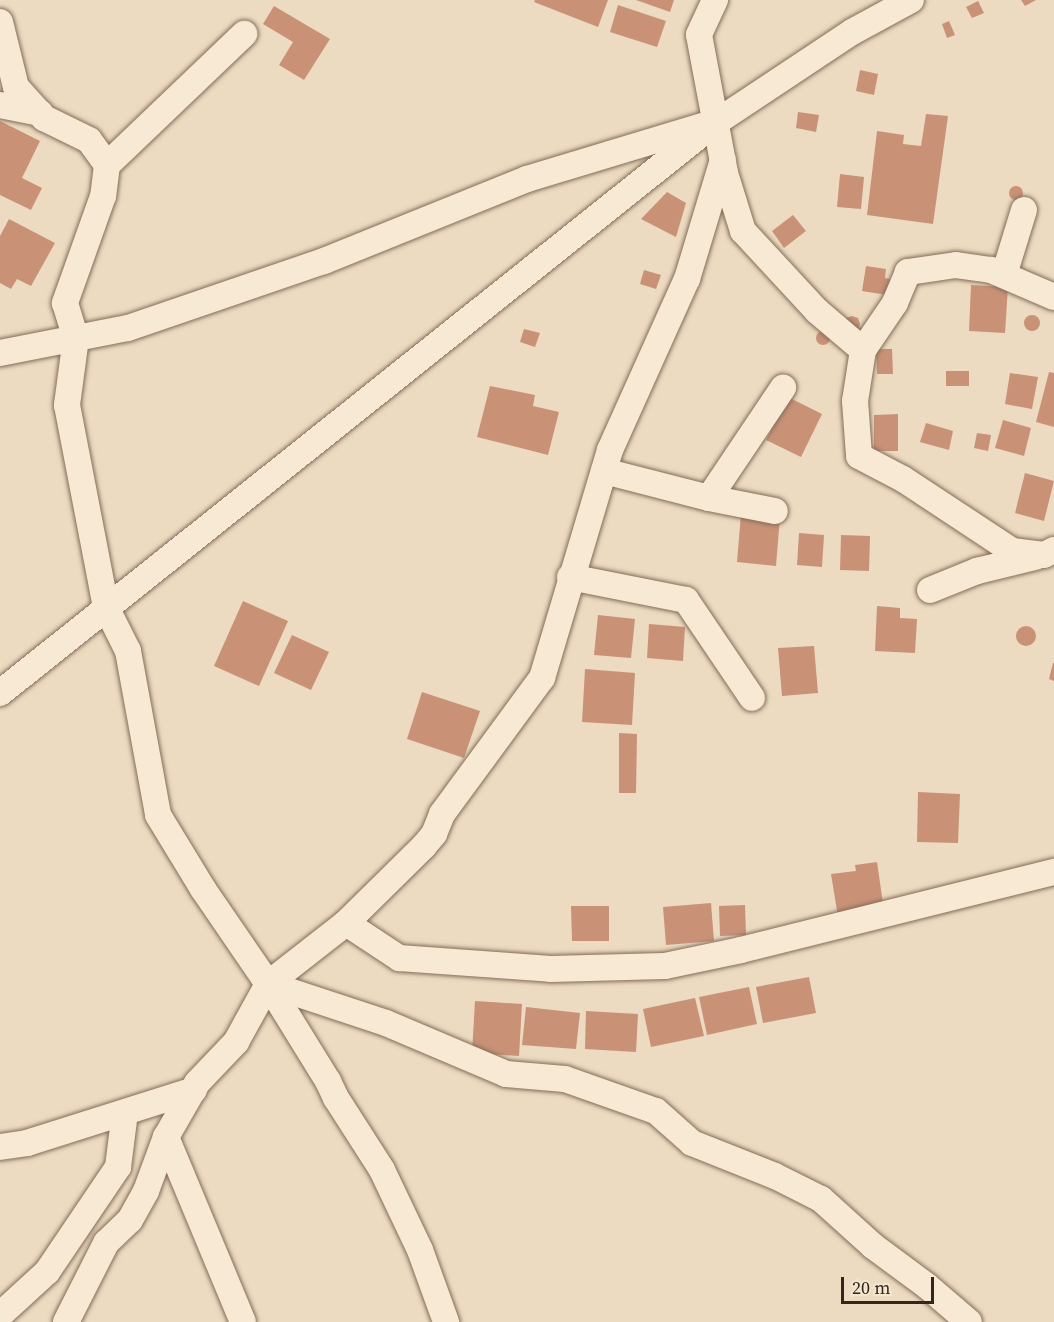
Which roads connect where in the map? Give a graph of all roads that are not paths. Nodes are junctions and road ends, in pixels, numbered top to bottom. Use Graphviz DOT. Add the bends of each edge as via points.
graph roads {
  1 [pos="715,0"];
  2 [pos="911,0"];
  3 [pos="0,22"];
  4 [pos="244,34"];
  5 [pos="0,105"];
  6 [pos="40,113"];
  7 [pos="715,123"];
  8 [pos="723,160"];
  9 [pos="107,165"];
  10 [pos="1024,210"];
  11 [pos="1004,275"];
  12 [pos="1054,297"];
  13 [pos="76,338"];
  14 [pos="863,350"];
  15 [pos="0,353"];
  16 [pos="783,388"];
  17 [pos="604,471"];
  18 [pos="709,498"];
  19 [pos="775,511"];
  20 [pos="1049,553"];
  21 [pos="570,577"];
  22 [pos="930,590"];
  23 [pos="106,607"];
  24 [pos="0,693"];
  25 [pos="752,699"];
  26 [pos="1054,872"];
  27 [pos="346,923"];
  28 [pos="268,984"];
  29 [pos="194,1090"];
  30 [pos="125,1112"];
  31 [pos="165,1137"];
  32 [pos="0,1147"];
  33 [pos="0,1315"];
  34 [pos="73,1315"];
  35 [pos="243,1322"];
  36 [pos="446,1322"];
  37 [pos="969,1322"];
  1 -- 7 [label="street" via="699,35"];
  2 -- 7 [label="street" via="852,32"];
  3 -- 6 [label="street" via="16,87"];
  4 -- 9 [label="street"];
  5 -- 6 [label="street"];
  6 -- 9 [label="street" via="89,140"];
  7 -- 8 [label="street"];
  7 -- 13 [label="street" via="527,179 324,261 128,328"];
  7 -- 23 [label="street"];
  8 -- 14 [label="street" via="743,231 817,311"];
  8 -- 17 [label="street" via="687,279"];
  9 -- 13 [label="street" via="103,196 65,303"];
  10 -- 11 [label="street"];
  11 -- 12 [label="street"];
  11 -- 14 [label="street" via="956,265 908,273 895,303"];
  13 -- 15 [label="street"];
  13 -- 23 [label="street" via="67,405"];
  14 -- 20 [label="street" via="855,401 859,456 903,479 1012,551"];
  16 -- 18 [label="street"];
  17 -- 18 [label="street"];
  17 -- 21 [label="street"];
  18 -- 19 [label="street"];
  20 -- 22 [label="street" via="977,571"];
  21 -- 25 [label="street" via="686,600"];
  21 -- 27 [label="street" via="542,678 442,814 434,834"];
  23 -- 24 [label="street"];
  23 -- 28 [label="street" via="128,651 158,815"];
  26 -- 27 [label="street" via="665,966 551,969 399,957"];
  27 -- 28 [label="street"];
  28 -- 29 [label="street" via="236,1042"];
  28 -- 36 [label="street" via="382,1170 420,1250"];
  28 -- 37 [label="street" via="386,1023 506,1074 565,1079 656,1111 692,1143 821,1199"];
  29 -- 30 [label="street"];
  29 -- 31 [label="street"];
  30 -- 32 [label="street" via="27,1143"];
  30 -- 33 [label="street" via="118,1167 47,1272"];
  31 -- 34 [label="street" via="146,1191 130,1220 106,1243"];
  31 -- 35 [label="street"];
}
